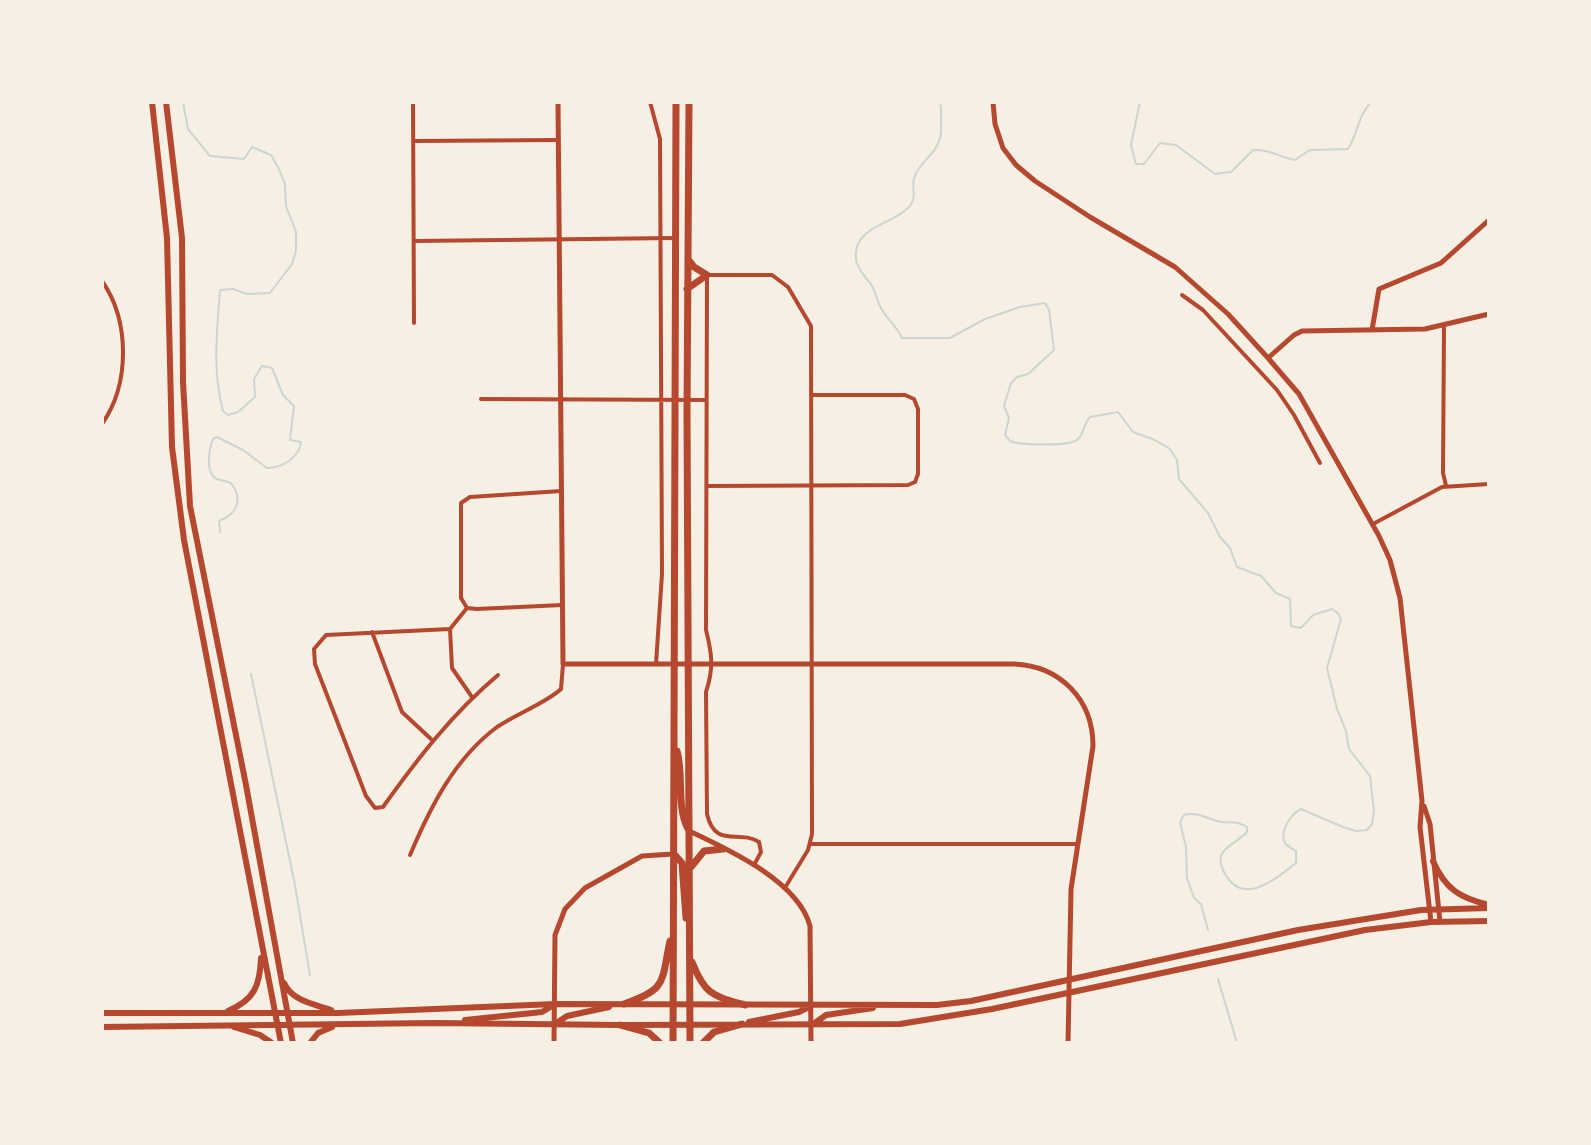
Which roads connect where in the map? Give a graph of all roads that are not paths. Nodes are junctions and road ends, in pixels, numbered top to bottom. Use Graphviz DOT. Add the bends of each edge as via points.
graph roads {
  1 [pos="152,102"];
  2 [pos="166,102"];
  3 [pos="413,102"];
  4 [pos="558,102"];
  5 [pos="650,102"];
  6 [pos="676,102"];
  7 [pos="689,102"];
  8 [pos="993,102"];
  9 [pos="558,140"];
  10 [pos="414,141"];
  11 [pos="1489,220"];
  12 [pos="675,238"];
  13 [pos="559,240"];
  14 [pos="660,240"];
  15 [pos="414,241"];
  16 [pos="687,258"];
  17 [pos="707,275"];
  18 [pos="102,281"];
  19 [pos="687,289"];
  20 [pos="1182,295"];
  21 [pos="1489,314"];
  22 [pos="414,323"];
  23 [pos="1444,326"];
  24 [pos="1372,330"];
  25 [pos="1268,358"];
  26 [pos="1257,368"];
  27 [pos="811,395"];
  28 [pos="481,399"];
  29 [pos="560,399"];
  30 [pos="661,400"];
  31 [pos="673,400"];
  32 [pos="687,400"];
  33 [pos="706,400"];
  34 [pos="102,424"];
  35 [pos="1320,463"];
  36 [pos="1489,484"];
  37 [pos="811,485"];
  38 [pos="706,486"];
  39 [pos="1446,486"];
  40 [pos="561,491"];
  41 [pos="1373,524"];
  42 [pos="562,605"];
  43 [pos="467,608"];
  44 [pos="450,629"];
  45 [pos="372,632"];
  46 [pos="563,664"];
  47 [pos="656,664"];
  48 [pos="674,664"];
  49 [pos="687,664"];
  50 [pos="711,664"];
  51 [pos="812,664"];
  52 [pos="498,675"];
  53 [pos="472,697"];
  54 [pos="432,740"];
  55 [pos="674,742"];
  56 [pos="1422,801"];
  57 [pos="689,831"];
  58 [pos="810,844"];
  59 [pos="1078,844"];
  60 [pos="723,849"];
  61 [pos="673,854"];
  62 [pos="410,855"];
  63 [pos="1433,861"];
  64 [pos="753,866"];
  65 [pos="690,869"];
  66 [pos="786,886"];
  67 [pos="1489,906"];
  68 [pos="1430,909"];
  69 [pos="1438,909"];
  70 [pos="1489,921"];
  71 [pos="1431,922"];
  72 [pos="1440,922"];
  73 [pos="690,923"];
  74 [pos="673,927"];
  75 [pos="262,946"];
  76 [pos="690,957"];
  77 [pos="280,972"];
  78 [pos="1069,981"];
  79 [pos="1069,993"];
  80 [pos="555,1004"];
  81 [pos="624,1004"];
  82 [pos="673,1005"];
  83 [pos="690,1005"];
  84 [pos="745,1005"];
  85 [pos="811,1005"];
  86 [pos="880,1005"];
  87 [pos="102,1013"];
  88 [pos="275,1013"];
  89 [pos="288,1013"];
  90 [pos="338,1013"];
  91 [pos="219,1014"];
  92 [pos="434,1023"];
  93 [pos="339,1024"];
  94 [pos="554,1024"];
  95 [pos="742,1024"];
  96 [pos="227,1025"];
  97 [pos="278,1025"];
  98 [pos="290,1025"];
  99 [pos="620,1025"];
  100 [pos="673,1025"];
  101 [pos="690,1025"];
  102 [pos="811,1025"];
  103 [pos="102,1027"];
  104 [pos="272,1043"];
  105 [pos="281,1043"];
  106 [pos="293,1043"];
  107 [pos="310,1043"];
  108 [pos="554,1043"];
  109 [pos="660,1043"];
  110 [pos="673,1043"];
  111 [pos="690,1043"];
  112 [pos="703,1043"];
  113 [pos="811,1043"];
  114 [pos="1068,1043"];
  1 -- 75 [label="main road" via="167,238 175,471"];
  2 -- 77 [label="main road" via="182,238 190,506"];
  3 -- 10 [label="street"];
  4 -- 9 [label="street"];
  5 -- 14 [label="street" via="659,134"];
  6 -- 12 [label="main road"];
  7 -- 16 [label="main road"];
  8 -- 25 [label="street" via="1003,148 1016,165 1175,267"];
  9 -- 10 [label="street"];
  9 -- 13 [label="street"];
  10 -- 15 [label="street"];
  11 -- 24 [label="street" via="1441,263 1379,289"];
  12 -- 14 [label="street"];
  12 -- 31 [label="main road"];
  13 -- 14 [label="street"];
  13 -- 15 [label="street"];
  13 -- 29 [label="street"];
  14 -- 30 [label="street"];
  15 -- 22 [label="street"];
  16 -- 17 [label="main road"];
  16 -- 19 [label="main road"];
  17 -- 19 [label="main road"];
  17 -- 27 [label="street" via="772,275 788,287 810,324"];
  17 -- 33 [label="street"];
  18 -- 34 [label="street" via="117,310 122,349 117,392"];
  19 -- 32 [label="main road"];
  20 -- 26 [label="street"];
  21 -- 23 [label="street"];
  23 -- 24 [label="street"];
  23 -- 39 [label="street"];
  24 -- 25 [label="street" via="1302,331"];
  25 -- 26 [label="street"];
  25 -- 41 [label="street" via="1299,394"];
  26 -- 35 [label="street" via="1287,404"];
  27 -- 37 [label="street"];
  27 -- 37 [label="street" via="905,395 918,409 915,482"];
  28 -- 29 [label="street"];
  29 -- 30 [label="street"];
  29 -- 40 [label="street"];
  30 -- 31 [label="street"];
  30 -- 47 [label="street" via="662,574"];
  31 -- 32 [label="street"];
  31 -- 48 [label="main road"];
  32 -- 33 [label="street"];
  32 -- 49 [label="main road"];
  33 -- 38 [label="street"];
  36 -- 39 [label="street"];
  37 -- 38 [label="street"];
  37 -- 51 [label="street"];
  38 -- 50 [label="street" via="706,630"];
  39 -- 41 [label="street"];
  40 -- 42 [label="street"];
  40 -- 43 [label="street" via="468,497 461,503 461,598"];
  41 -- 56 [label="street" via="1398,588"];
  42 -- 43 [label="street"];
  42 -- 46 [label="street"];
  43 -- 44 [label="street"];
  44 -- 45 [label="street"];
  44 -- 53 [label="street" via="452,668"];
  45 -- 54 [label="street" via="402,712"];
  45 -- 54 [label="street" via="326,635 314,649 326,693 375,808 383,807"];
  46 -- 47 [label="street"];
  46 -- 62 [label="street" via="561,689 493,730 444,783"];
  47 -- 48 [label="street"];
  48 -- 49 [label="street"];
  48 -- 55 [label="main road"];
  49 -- 50 [label="street"];
  49 -- 57 [label="main road"];
  50 -- 51 [label="street"];
  50 -- 64 [label="street" via="706,692 707,819 721,835 759,842 761,852"];
  51 -- 58 [label="street"];
  51 -- 59 [label="street" via="1030,665 1063,680 1086,708 1092,727"];
  52 -- 53 [label="street"];
  53 -- 54 [label="street"];
  55 -- 57 [label="main road" via="681,765 682,814"];
  55 -- 61 [label="main road"];
  56 -- 63 [label="street"];
  56 -- 68 [label="street"];
  57 -- 60 [label="street"];
  57 -- 65 [label="main road"];
  58 -- 59 [label="street"];
  58 -- 66 [label="street"];
  59 -- 78 [label="street" via="1069,908"];
  60 -- 64 [label="street"];
  60 -- 65 [label="main road" via="704,851"];
  61 -- 73 [label="main road" via="682,863"];
  61 -- 74 [label="main road"];
  61 -- 80 [label="street" via="642,856 570,902 555,935"];
  63 -- 67 [label="main road" via="1453,892"];
  63 -- 69 [label="street"];
  64 -- 66 [label="street"];
  65 -- 73 [label="main road"];
  66 -- 85 [label="street" via="807,913 810,926"];
  67 -- 69 [label="main road"];
  68 -- 69 [label="main road"];
  68 -- 71 [label="street"];
  68 -- 78 [label="main road" via="1298,930"];
  69 -- 72 [label="street"];
  70 -- 72 [label="main road"];
  71 -- 72 [label="main road"];
  71 -- 79 [label="main road" via="1365,930"];
  73 -- 76 [label="main road"];
  74 -- 81 [label="main road" via="660,986"];
  74 -- 82 [label="main road"];
  75 -- 88 [label="main road"];
  75 -- 91 [label="main road" via="254,992 243,1004"];
  76 -- 83 [label="main road"];
  76 -- 84 [label="main road" via="705,990"];
  77 -- 89 [label="main road"];
  77 -- 90 [label="main road" via="291,995"];
  78 -- 79 [label="street"];
  78 -- 86 [label="main road" via="954,1004"];
  79 -- 102 [label="main road" via="900,1024"];
  79 -- 114 [label="street"];
  80 -- 81 [label="main road"];
  80 -- 90 [label="main road"];
  80 -- 92 [label="main road" via="542,1012"];
  80 -- 94 [label="street"];
  81 -- 82 [label="main road"];
  81 -- 94 [label="main road" via="567,1016"];
  82 -- 83 [label="main road"];
  82 -- 100 [label="main road"];
  83 -- 84 [label="main road"];
  83 -- 101 [label="main road"];
  84 -- 85 [label="main road"];
  85 -- 86 [label="main road"];
  85 -- 95 [label="main road"];
  85 -- 102 [label="street"];
  86 -- 102 [label="main road" via="826,1015"];
  87 -- 91 [label="main road"];
  88 -- 89 [label="main road"];
  88 -- 91 [label="main road"];
  88 -- 97 [label="main road"];
  89 -- 90 [label="main road"];
  89 -- 98 [label="main road"];
  92 -- 93 [label="main road"];
  92 -- 94 [label="main road"];
  93 -- 98 [label="main road"];
  93 -- 107 [label="main road"];
  94 -- 99 [label="main road"];
  94 -- 108 [label="street"];
  95 -- 101 [label="main road"];
  95 -- 102 [label="main road"];
  95 -- 112 [label="main road" via="714,1032"];
  96 -- 97 [label="main road"];
  96 -- 103 [label="main road"];
  96 -- 104 [label="main road"];
  97 -- 98 [label="main road"];
  97 -- 105 [label="main road"];
  98 -- 106 [label="main road"];
  99 -- 100 [label="main road"];
  99 -- 109 [label="main road" via="649,1033"];
  100 -- 101 [label="main road"];
  100 -- 110 [label="main road"];
  101 -- 111 [label="main road"];
  102 -- 113 [label="street"];
}
